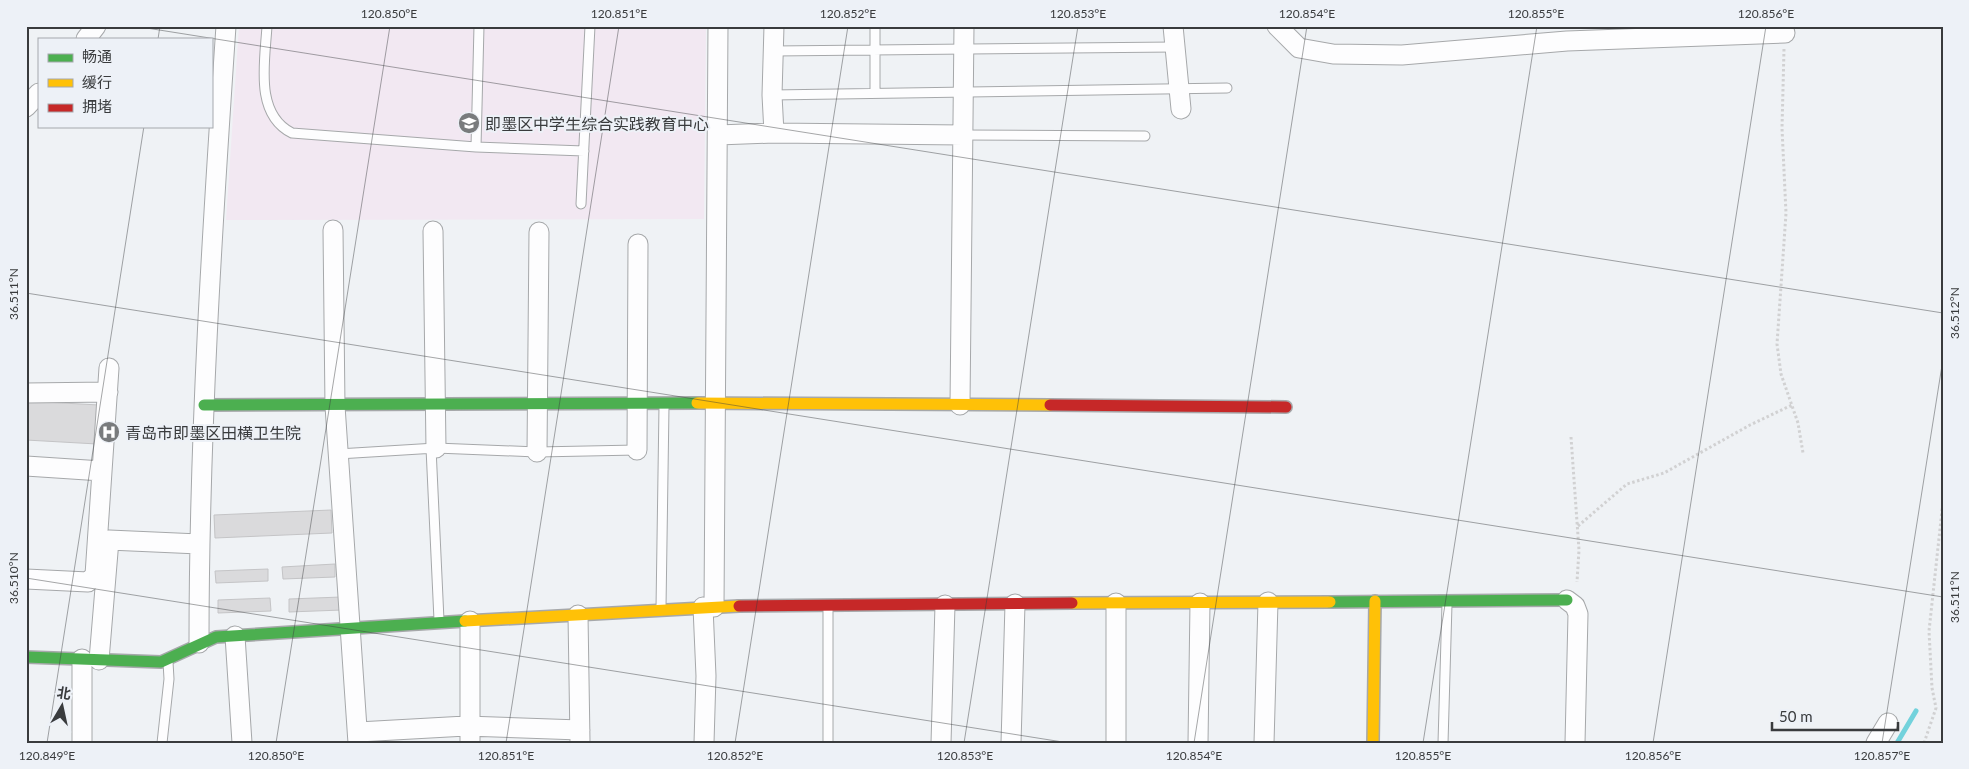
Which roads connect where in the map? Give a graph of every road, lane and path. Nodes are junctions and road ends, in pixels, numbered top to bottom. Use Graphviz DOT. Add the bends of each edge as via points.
graph roads {
  1 [pos="96,26"];
  2 [pos="226,26"];
  3 [pos="267,26"];
  4 [pos="479,26"];
  5 [pos="590,26"];
  6 [pos="718,26"];
  7 [pos="774,26"];
  8 [pos="875,26"];
  9 [pos="964,26"];
  10 [pos="1173,26"];
  11 [pos="1279,29"];
  12 [pos="1785,33"];
  13 [pos="87,38"];
  14 [pos="1175,47"];
  15 [pos="963,49"];
  16 [pos="875,50"];
  17 [pos="774,51"];
  18 [pos="1179,88"];
  19 [pos="1227,88"];
  20 [pos="963,92"];
  21 [pos="38,93"];
  22 [pos="875,93"];
  23 [pos="772,95"];
  24 [pos="26,107"];
  25 [pos="1181,109"];
  26 [pos="774,133"];
  27 [pos="963,135"];
  28 [pos="718,136"];
  29 [pos="1145,136"];
  30 [pos="476,148"];
  31 [pos="584,151"];
  32 [pos="581,204"];
  33 [pos="333,230"];
  34 [pos="433,231"];
  35 [pos="539,232"];
  36 [pos="638,244"];
  37 [pos="109,368"];
  38 [pos="108,392"];
  39 [pos="26,393"];
  40 [pos="638,403"];
  41 [pos="664,403"];
  42 [pos="716,403"];
  43 [pos="538,404"];
  44 [pos="960,404"];
  45 [pos="204,405"];
  46 [pos="436,405"];
  47 [pos="1792,405"];
  48 [pos="335,406"];
  49 [pos="1286,407"];
  50 [pos="1571,437"];
  51 [pos="433,448"];
  52 [pos="637,450"];
  53 [pos="537,452"];
  54 [pos="1802,453"];
  55 [pos="338,454"];
  56 [pos="26,466"];
  57 [pos="102,471"];
  58 [pos="1943,501"];
  59 [pos="1578,526"];
  60 [pos="199,544"];
  61 [pos="26,578"];
  62 [pos="1567,600"];
  63 [pos="1375,601"];
  64 [pos="1447,601"];
  65 [pos="1268,602"];
  66 [pos="1200,603"];
  67 [pos="1015,604"];
  68 [pos="1116,604"];
  69 [pos="945,605"];
  70 [pos="828,606"];
  71 [pos="708,607"];
  72 [pos="661,610"];
  73 [pos="578,615"];
  74 [pos="470,621"];
  75 [pos="439,623"];
  76 [pos="350,629"];
  77 [pos="235,636"];
  78 [pos="198,643"];
  79 [pos="26,657"];
  80 [pos="90,659"];
  81 [pos="168,660"];
  82 [pos="1888,723"];
  83 [pos="471,734"];
  84 [pos="580,736"];
  85 [pos="358,738"];
  86 [pos="82,743"];
  87 [pos="162,743"];
  88 [pos="242,743"];
  89 [pos="704,743"];
  90 [pos="828,743"];
  91 [pos="940,743"];
  92 [pos="1011,743"];
  93 [pos="1116,743"];
  94 [pos="1198,743"];
  95 [pos="1264,743"];
  96 [pos="1373,743"];
  97 [pos="1443,743"];
  98 [pos="1575,743"];
  99 [pos="1876,743"];
  100 [pos="1924,743"];
  1 -- 13 [label="street"];
  2 -- 45 [label="street" via="211,240"];
  3 -- 30 [label="lane" via="263,86 270,109 283,129 292,133"];
  4 -- 30 [label="lane"];
  5 -- 31 [label="lane"];
  6 -- 28 [label="street"];
  7 -- 17 [label="street"];
  8 -- 16 [label="lane"];
  9 -- 15 [label="street"];
  10 -- 14 [label="street"];
  11 -- 12 [label="street" via="1298,48 1333,54 1402,55 1567,41"];
  12 -- 47 [label="path" via="1782,128 1786,214 1777,344 1781,374"];
  14 -- 15 [label="lane"];
  14 -- 18 [label="street"];
  15 -- 16 [label="lane"];
  15 -- 20 [label="street"];
  16 -- 17 [label="lane"];
  16 -- 22 [label="lane"];
  17 -- 23 [label="street"];
  18 -- 19 [label="lane"];
  18 -- 20 [label="lane"];
  18 -- 25 [label="street"];
  20 -- 22 [label="lane"];
  20 -- 27 [label="street"];
  21 -- 24 [label="street"];
  22 -- 23 [label="lane"];
  23 -- 26 [label="street"];
  26 -- 27 [label="street"];
  26 -- 28 [label="street"];
  27 -- 29 [label="lane"];
  27 -- 44 [label="street"];
  28 -- 42 [label="street"];
  30 -- 31 [label="lane"];
  31 -- 32 [label="lane"];
  33 -- 48 [label="street"];
  34 -- 46 [label="street"];
  35 -- 43 [label="street"];
  36 -- 40 [label="street"];
  37 -- 38 [label="street"];
  38 -- 39 [label="street"];
  38 -- 57 [label="street"];
  40 -- 41 [label="street"];
  40 -- 43 [label="street"];
  40 -- 52 [label="street"];
  41 -- 42 [label="street"];
  41 -- 72 [label="lane"];
  42 -- 44 [label="street"];
  42 -- 71 [label="street"];
  43 -- 46 [label="street"];
  43 -- 53 [label="street"];
  44 -- 49 [label="street"];
  45 -- 48 [label="street"];
  45 -- 60 [label="street"];
  46 -- 48 [label="street"];
  46 -- 51 [label="street"];
  47 -- 54 [label="path"];
  47 -- 59 [label="path" via="1664,473 1627,484"];
  48 -- 55 [label="street"];
  50 -- 59 [label="path"];
  51 -- 53 [label="lane"];
  51 -- 55 [label="lane"];
  51 -- 75 [label="lane"];
  52 -- 53 [label="lane"];
  55 -- 76 [label="street"];
  56 -- 57 [label="street"];
  57 -- 61 [label="street" via="95,575 88,582"];
  58 -- 100 [label="path" via="1930,631 1936,708"];
  59 -- 62 [label="path" via="1577,584"];
  60 -- 78 [label="street"];
  60 -- 80 [label="street" via="109,540"];
  62 -- 64 [label="street"];
  62 -- 98 [label="street" via="1575,606 1578,614"];
  63 -- 64 [label="street"];
  63 -- 65 [label="street"];
  63 -- 96 [label="street"];
  64 -- 97 [label="lane"];
  65 -- 66 [label="street"];
  65 -- 95 [label="street"];
  66 -- 68 [label="street"];
  66 -- 94 [label="street"];
  67 -- 68 [label="street"];
  67 -- 69 [label="street"];
  67 -- 92 [label="street"];
  68 -- 93 [label="street"];
  69 -- 70 [label="street"];
  69 -- 91 [label="street"];
  70 -- 71 [label="street"];
  70 -- 90 [label="lane"];
  71 -- 72 [label="street"];
  71 -- 89 [label="street"];
  72 -- 73 [label="street"];
  73 -- 74 [label="street"];
  73 -- 84 [label="street"];
  74 -- 75 [label="street"];
  74 -- 83 [label="street"];
  75 -- 76 [label="street"];
  76 -- 77 [label="street"];
  76 -- 85 [label="street"];
  77 -- 78 [label="street" via="216,637"];
  77 -- 88 [label="street"];
  78 -- 81 [label="street" via="181,656"];
  79 -- 80 [label="street"];
  80 -- 81 [label="street"];
  80 -- 86 [label="street"];
  81 -- 87 [label="lane"];
  82 -- 99 [label="street"];
  83 -- 84 [label="street"];
  83 -- 85 [label="street"];
}
